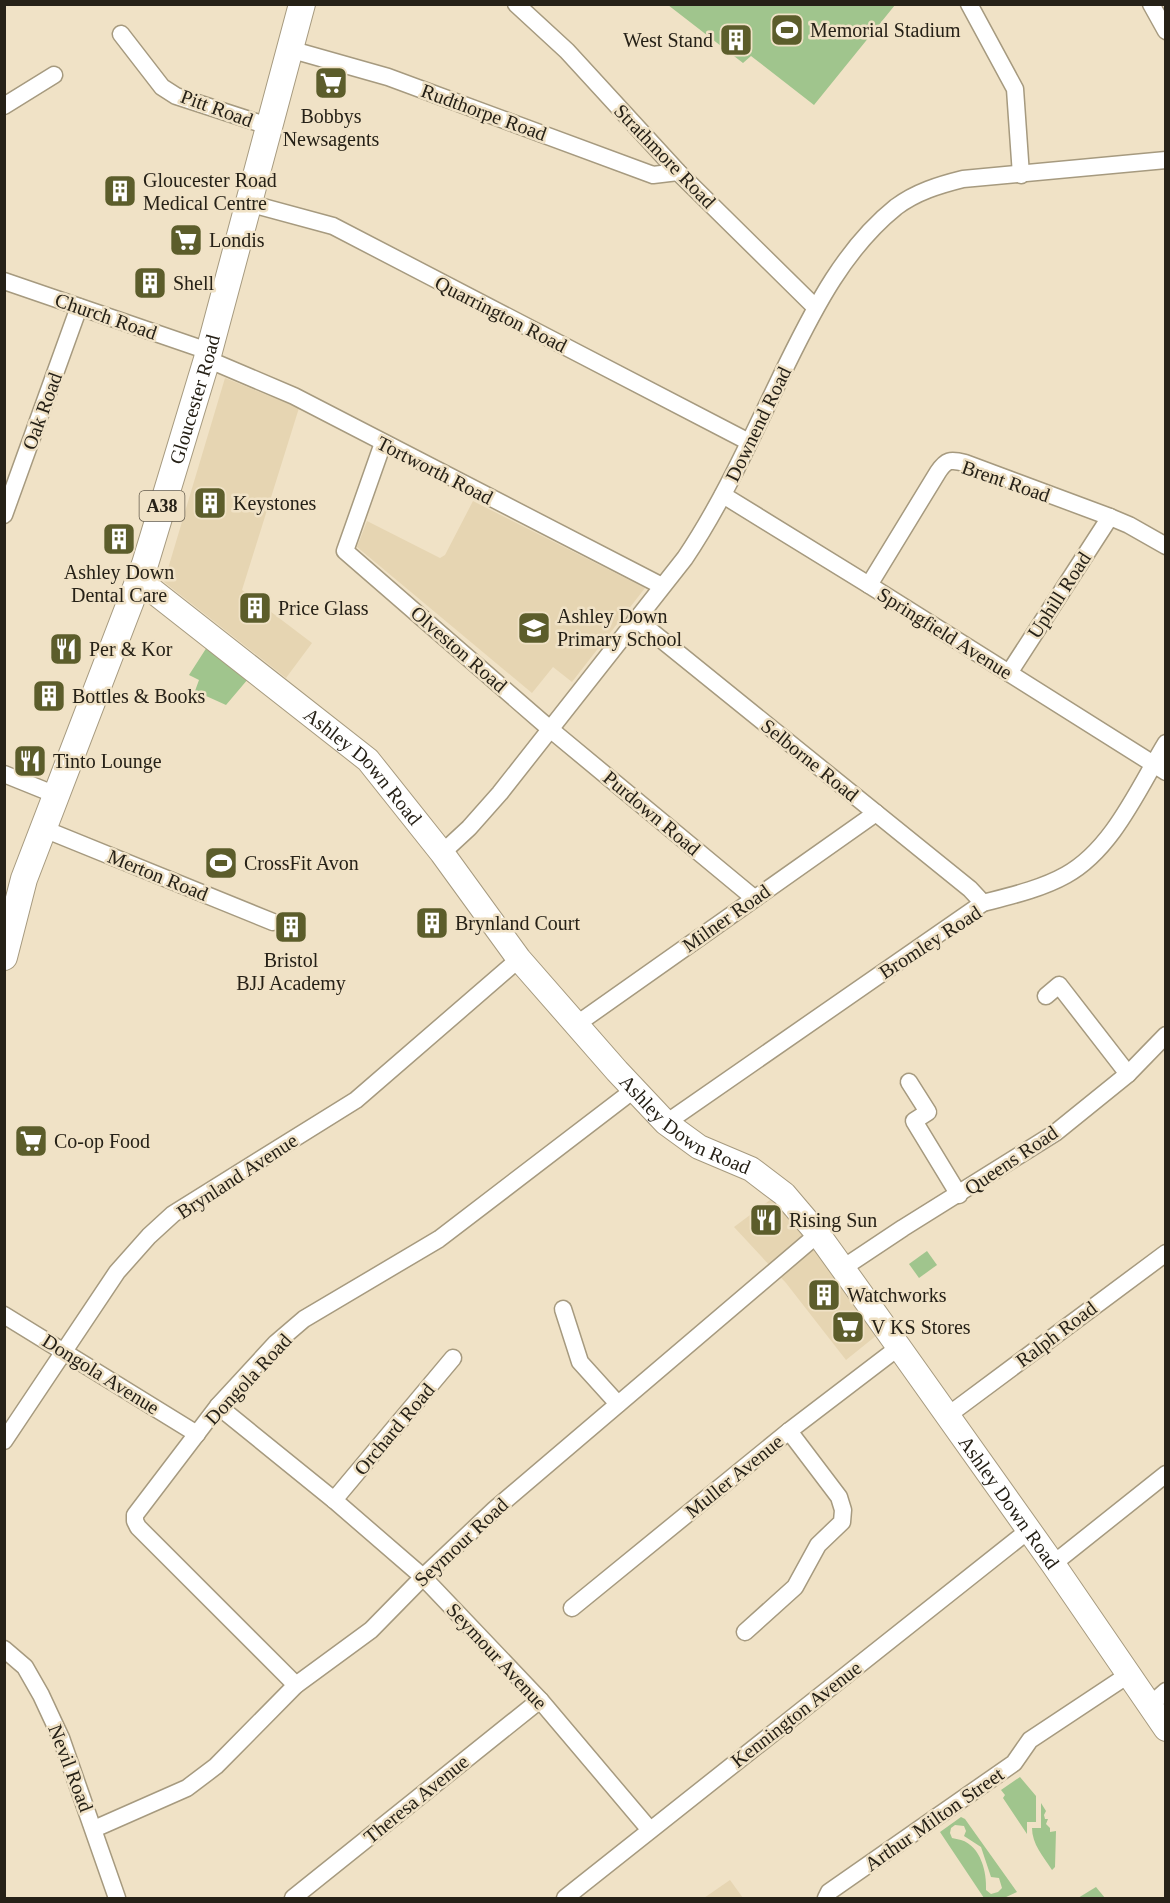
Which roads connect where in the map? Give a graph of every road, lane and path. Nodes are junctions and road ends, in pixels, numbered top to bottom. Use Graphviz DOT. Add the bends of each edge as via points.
graph roads {
  1 [pos="302,4"];
  2 [pos="516,4"];
  3 [pos="969,4"];
  4 [pos="1151,4"];
  5 [pos="1166,31"];
  6 [pos="121,34"];
  7 [pos="289,49"];
  8 [pos="54,75"];
  9 [pos="4,106"];
  10 [pos="268,126"];
  11 [pos="1166,160"];
  12 [pos="678,172"];
  13 [pos="1021,175"];
  14 [pos="248,203"];
  15 [pos="6,284"];
  16 [pos="79,307"];
  17 [pos="815,307"];
  18 [pos="207,355"];
  19 [pos="749,442"];
  20 [pos="383,443"];
  21 [pos="723,495"];
  22 [pos="6,506"];
  23 [pos="1110,518"];
  24 [pos="1166,546"];
  25 [pos="139,580"];
  26 [pos="869,585"];
  27 [pos="662,586"];
  28 [pos="636,620"];
  29 [pos="1009,673"];
  30 [pos="550,729"];
  31 [pos="1166,743"];
  32 [pos="1159,768"];
  33 [pos="4,774"];
  34 [pos="56,795"];
  35 [pos="876,813"];
  36 [pos="44,829"];
  37 [pos="442,853"];
  38 [pos="754,898"];
  39 [pos="983,903"];
  40 [pos="273,922"];
  41 [pos="4,957"];
  42 [pos="519,959"];
  43 [pos="1046,996"];
  44 [pos="577,1024"];
  45 [pos="1166,1035"];
  46 [pos="1128,1074"];
  47 [pos="909,1082"];
  48 [pos="635,1089"];
  49 [pos="666,1123"];
  50 [pos="959,1195"];
  51 [pos="818,1234"];
  52 [pos="1166,1253"];
  53 [pos="843,1269"];
  54 [pos="563,1309"];
  55 [pos="4,1315"];
  56 [pos="899,1347"];
  57 [pos="64,1352"];
  58 [pos="453,1358"];
  59 [pos="618,1404"];
  60 [pos="218,1406"];
  61 [pos="947,1416"];
  62 [pos="789,1431"];
  63 [pos="197,1434"];
  64 [pos="4,1441"];
  65 [pos="1166,1474"];
  66 [pos="334,1500"];
  67 [pos="1029,1530"];
  68 [pos="1053,1564"];
  69 [pos="423,1577"];
  70 [pos="572,1608"];
  71 [pos="745,1632"];
  72 [pos="4,1649"];
  73 [pos="1128,1675"];
  74 [pos="296,1685"];
  75 [pos="1158,1698"];
  76 [pos="540,1700"];
  77 [pos="1166,1729"];
  78 [pos="94,1829"];
  79 [pos="650,1830"];
  80 [pos="117,1899"];
  81 [pos="293,1899"];
  82 [pos="565,1899"];
  83 [pos="826,1899"];
  1 -- 7 [label="main road, Gloucester Road / A38"];
  2 -- 12 [label="street, Strathmore Road" via="567,51"];
  3 -- 13 [label="street" via="1015,89"];
  4 -- 5 [label="street"];
  6 -- 10 [label="street, Pitt Road" via="162,87 176,96"];
  7 -- 10 [label="main road, Gloucester Road / A38"];
  7 -- 12 [label="street, Rudthorpe Road" via="388,76 653,175"];
  8 -- 9 [label="street"];
  10 -- 14 [label="main road, Gloucester Road / A38"];
  11 -- 13 [label="street, Downend Road"];
  12 -- 17 [label="street, Strathmore Road"];
  13 -- 17 [label="street, Downend Road" via="963,179 916,194 868,234"];
  14 -- 18 [label="main road, Gloucester Road / A38"];
  14 -- 19 [label="street, Quarrington Road" via="333,226"];
  15 -- 16 [label="street, Church Road"];
  16 -- 18 [label="street, Church Road"];
  16 -- 22 [label="street, Oak Road"];
  17 -- 19 [label="street, Downend Road"];
  18 -- 20 [label="street, Tortworth Road"];
  18 -- 25 [label="main road, Gloucester Road / A38"];
  19 -- 21 [label="street, Downend Road"];
  20 -- 27 [label="street, Tortworth Road"];
  20 -- 30 [label="street, Olveston Road" via="345,551"];
  21 -- 26 [label="street, Springfield Avenue"];
  21 -- 27 [label="street, Downend Road" via="705,529"];
  23 -- 24 [label="street, Brent Road"];
  23 -- 26 [label="street, Brent Road" via="948,460"];
  23 -- 29 [label="street, Uphill Road"];
  25 -- 34 [label="main road, Gloucester Road / A38"];
  25 -- 37 [label="main road, Ashley Down Road" via="368,760"];
  26 -- 29 [label="street, Springfield Avenue"];
  27 -- 28 [label="street, Downend Road"];
  28 -- 30 [label="street, Downend Road"];
  28 -- 35 [label="street, Selborne Road"];
  29 -- 32 [label="street, Springfield Avenue"];
  30 -- 37 [label="street, Downend Road" via="501,793"];
  30 -- 38 [label="street, Purdown Road"];
  31 -- 32 [label="street, Bromley Road"];
  32 -- 39 [label="street, Bromley Road" via="1090,858 1066,875"];
  33 -- 34 [label="street"];
  34 -- 36 [label="main road, Gloucester Road / A38"];
  35 -- 38 [label="street, Milner Road"];
  35 -- 39 [label="street, Selborne Road"];
  36 -- 40 [label="street, Merton Road"];
  36 -- 41 [label="main road, Gloucester Road / A38" via="24,879"];
  37 -- 42 [label="main road, Ashley Down Road"];
  38 -- 44 [label="street, Milner Road"];
  39 -- 49 [label="street, Bromley Road"];
  42 -- 44 [label="main road, Ashley Down Road"];
  42 -- 57 [label="street, Brynland Avenue" via="356,1100 173,1214 117,1272"];
  43 -- 46 [label="street" via="1059,985"];
  44 -- 48 [label="main road, Ashley Down Road"];
  45 -- 46 [label="street, Queens Road"];
  46 -- 50 [label="street, Queens Road" via="1055,1132"];
  47 -- 50 [label="street" via="928,1112 914,1121"];
  48 -- 49 [label="main road, Ashley Down Road"];
  48 -- 60 [label="street, Dongola Road" via="439,1239 304,1319 276,1343"];
  49 -- 51 [label="main road, Ashley Down Road" via="699,1147 751,1169 784,1194"];
  50 -- 53 [label="street, Queens Road"];
  51 -- 53 [label="main road, Ashley Down Road"];
  51 -- 59 [label="street, Seymour Road"];
  52 -- 61 [label="street, Ralph Road"];
  53 -- 56 [label="main road, Ashley Down Road"];
  54 -- 59 [label="street" via="580,1362"];
  55 -- 57 [label="street, Dongola Avenue"];
  56 -- 61 [label="main road, Ashley Down Road"];
  56 -- 62 [label="street, Muller Avenue"];
  57 -- 63 [label="street, Dongola Avenue"];
  57 -- 64 [label="street, Brynland Avenue"];
  58 -- 66 [label="street, Orchard Road"];
  59 -- 69 [label="street, Seymour Road" via="495,1509"];
  60 -- 63 [label="street, Dongola Road"];
  60 -- 66 [label="street, Seymour Avenue"];
  61 -- 67 [label="main road, Ashley Down Road"];
  62 -- 70 [label="street, Muller Avenue"];
  62 -- 71 [label="street" via="839,1497 842,1522 818,1545 795,1587"];
  63 -- 74 [label="street, Dongola Road" via="135,1515 135,1521"];
  65 -- 68 [label="street"];
  66 -- 69 [label="street, Seymour Avenue"];
  67 -- 68 [label="main road, Ashley Down Road"];
  67 -- 79 [label="street, Kennington Avenue"];
  68 -- 73 [label="main road, Ashley Down Road"];
  69 -- 74 [label="street, Seymour Road" via="371,1630"];
  69 -- 76 [label="street, Seymour Avenue"];
  72 -- 78 [label="street, Nevil Road" via="25,1667 42,1695"];
  73 -- 75 [label="main road, Ashley Down Road"];
  73 -- 83 [label="street, Arthur Milton Street" via="1030,1740 1014,1763 829,1892"];
  74 -- 78 [label="street, Seymour Road" via="216,1766 187,1788"];
  75 -- 77 [label="main road, Ashley Down Road"];
  76 -- 79 [label="street, Seymour Avenue"];
  76 -- 81 [label="street, Theresa Avenue"];
  78 -- 80 [label="street, Nevil Road"];
  79 -- 82 [label="street, Kennington Avenue"];
}
